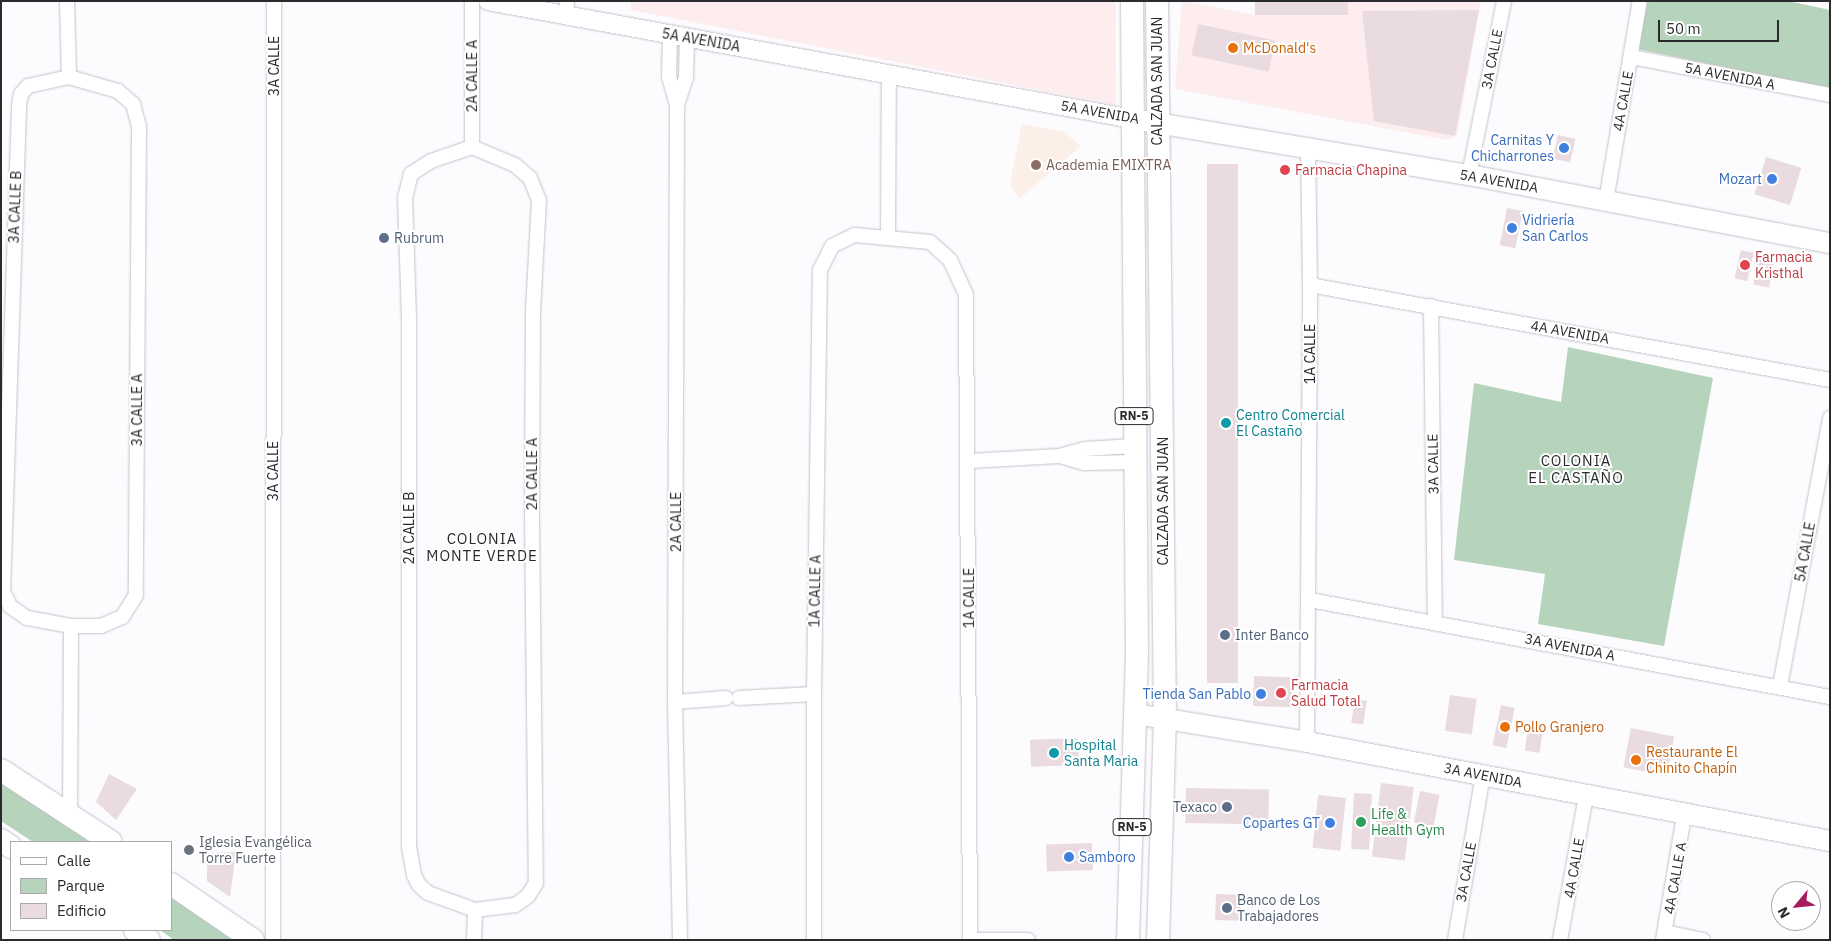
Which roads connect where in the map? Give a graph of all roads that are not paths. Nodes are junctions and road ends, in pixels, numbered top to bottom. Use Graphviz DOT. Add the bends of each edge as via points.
graph roads {
  1 [pos="67,1"];
  2 [pos="274,1"];
  3 [pos="472,1"];
  4 [pos="488,1"];
  5 [pos="1132,1"];
  6 [pos="1157,1"];
  7 [pos="1504,1"];
  8 [pos="1640,1"];
  9 [pos="566,8"];
  10 [pos="678,36"];
  11 [pos="1631,57"];
  12 [pos="889,74"];
  13 [pos="69,77"];
  14 [pos="1830,95"];
  15 [pos="1133,119"];
  16 [pos="1156,120"];
  17 [pos="472,147"];
  18 [pos="1308,147"];
  19 [pos="1469,175"];
  20 [pos="1606,200"];
  21 [pos="888,238"];
  22 [pos="1830,242"];
  23 [pos="1310,285"];
  24 [pos="1431,306"];
  25 [pos="1830,380"];
  26 [pos="1830,418"];
  27 [pos="1134,454"];
  28 [pos="969,461"];
  29 [pos="1310,600"];
  30 [pos="1435,621"];
  31 [pos="70,626"];
  32 [pos="1780,686"];
  33 [pos="814,694"];
  34 [pos="1830,697"];
  35 [pos="675,702"];
  36 [pos="1135,714"];
  37 [pos="1165,718"];
  38 [pos="1307,742"];
  39 [pos="1,770"];
  40 [pos="1483,775"];
  41 [pos="1586,795"];
  42 [pos="70,814"];
  43 [pos="1684,816"];
  44 [pos="110,841"];
  45 [pos="1830,841"];
  46 [pos="172,885"];
  47 [pos="476,910"];
  48 [pos="136,931"];
  49 [pos="1664,936"];
  50 [pos="149,940"];
  51 [pos="253,940"];
  52 [pos="273,940"];
  53 [pos="474,940"];
  54 [pos="680,940"];
  55 [pos="814,940"];
  56 [pos="970,940"];
  57 [pos="1028,940"];
  58 [pos="1128,940"];
  59 [pos="1158,940"];
  60 [pos="1455,940"];
  61 [pos="1560,940"];
  62 [pos="1703,940"];
  1 -- 13 [label="street"];
  2 -- 52 [label="street, 3A CALLE"];
  3 -- 17 [label="street, 2A CALLE A"];
  4 -- 9 [label="street, 5A AVENIDA"];
  5 -- 15 [label="main road, CALZADA SAN JUAN / RN-5"];
  6 -- 16 [label="main road, CALZADA SAN JUAN / RN-5"];
  7 -- 19 [label="street, 3A CALLE"];
  8 -- 11 [label="street, 4A CALLE"];
  9 -- 10 [label="street, 5A AVENIDA"];
  10 -- 12 [label="street, 5A AVENIDA"];
  10 -- 35 [label="street, 2A CALLE" via="670,77 677,105"];
  11 -- 14 [label="street, 5A AVENIDA A"];
  11 -- 20 [label="street, 4A CALLE"];
  12 -- 15 [label="street, 5A AVENIDA"];
  12 -- 21 [label="street"];
  13 -- 31 [label="street, 3A CALLE B" via="28,86 18,105 3,591 10,606 27,618"];
  13 -- 31 [label="street, 3A CALLE A" via="118,91 132,104 139,126 136,595 127,611 114,622 101,626"];
  15 -- 16 [label="main road, 5A AVENIDA"];
  15 -- 27 [label="main road, CALZADA SAN JUAN / RN-5"];
  16 -- 18 [label="main road, 5A AVENIDA"];
  16 -- 37 [label="main road, CALZADA SAN JUAN / RN-5"];
  17 -- 47 [label="street, 2A CALLE B" via="431,161 411,174 406,198 409,846 419,885 428,893"];
  17 -- 47 [label="street, 2A CALLE A" via="515,165 530,178 538,200 533,310 532,508 536,883 528,896 515,905"];
  18 -- 19 [label="main road, 5A AVENIDA"];
  18 -- 23 [label="street, 1A CALLE"];
  19 -- 20 [label="main road, 5A AVENIDA"];
  20 -- 22 [label="main road, 5A AVENIDA"];
  21 -- 28 [label="street, 1A CALLE" via="930,242 950,260 966,295"];
  21 -- 33 [label="street, 1A CALLE A" via="855,235 832,246 820,270"];
  23 -- 24 [label="street, 4A AVENIDA"];
  23 -- 29 [label="street, 1A CALLE"];
  24 -- 25 [label="street, 4A AVENIDA"];
  24 -- 30 [label="street, 3A CALLE"];
  26 -- 32 [label="street, 5A CALLE"];
  27 -- 28 [label="street" via="1085,449 1059,456"];
  27 -- 36 [label="main road, CALZADA SAN JUAN / RN-5"];
  28 -- 56 [label="street, 1A CALLE"];
  29 -- 30 [label="street, 3A AVENIDA A"];
  29 -- 38 [label="street, 1A CALLE"];
  30 -- 32 [label="street, 3A AVENIDA A"];
  31 -- 42 [label="street"];
  32 -- 34 [label="street, 3A AVENIDA A"];
  33 -- 35 [label="street"];
  33 -- 55 [label="street, 1A CALLE A"];
  35 -- 54 [label="street, 2A CALLE"];
  36 -- 37 [label="main road, 3A AVENIDA"];
  36 -- 58 [label="main road, CALZADA SAN JUAN / RN-5"];
  37 -- 38 [label="main road, 3A AVENIDA"];
  37 -- 59 [label="main road, CALZADA SAN JUAN / RN-5"];
  38 -- 40 [label="main road, 3A AVENIDA"];
  39 -- 42 [label="main road"];
  40 -- 41 [label="main road, 3A AVENIDA"];
  40 -- 60 [label="street, 3A CALLE"];
  41 -- 43 [label="main road, 3A AVENIDA"];
  41 -- 61 [label="street, 4A CALLE"];
  42 -- 44 [label="main road"];
  43 -- 45 [label="main road, 3A AVENIDA"];
  43 -- 49 [label="street, 4A CALLE A"];
  46 -- 51 [label="main road"];
  47 -- 53 [label="street"];
  48 -- 50 [label="main road"];
  49 -- 62 [label="street"];
  56 -- 57 [label="street"];
}
